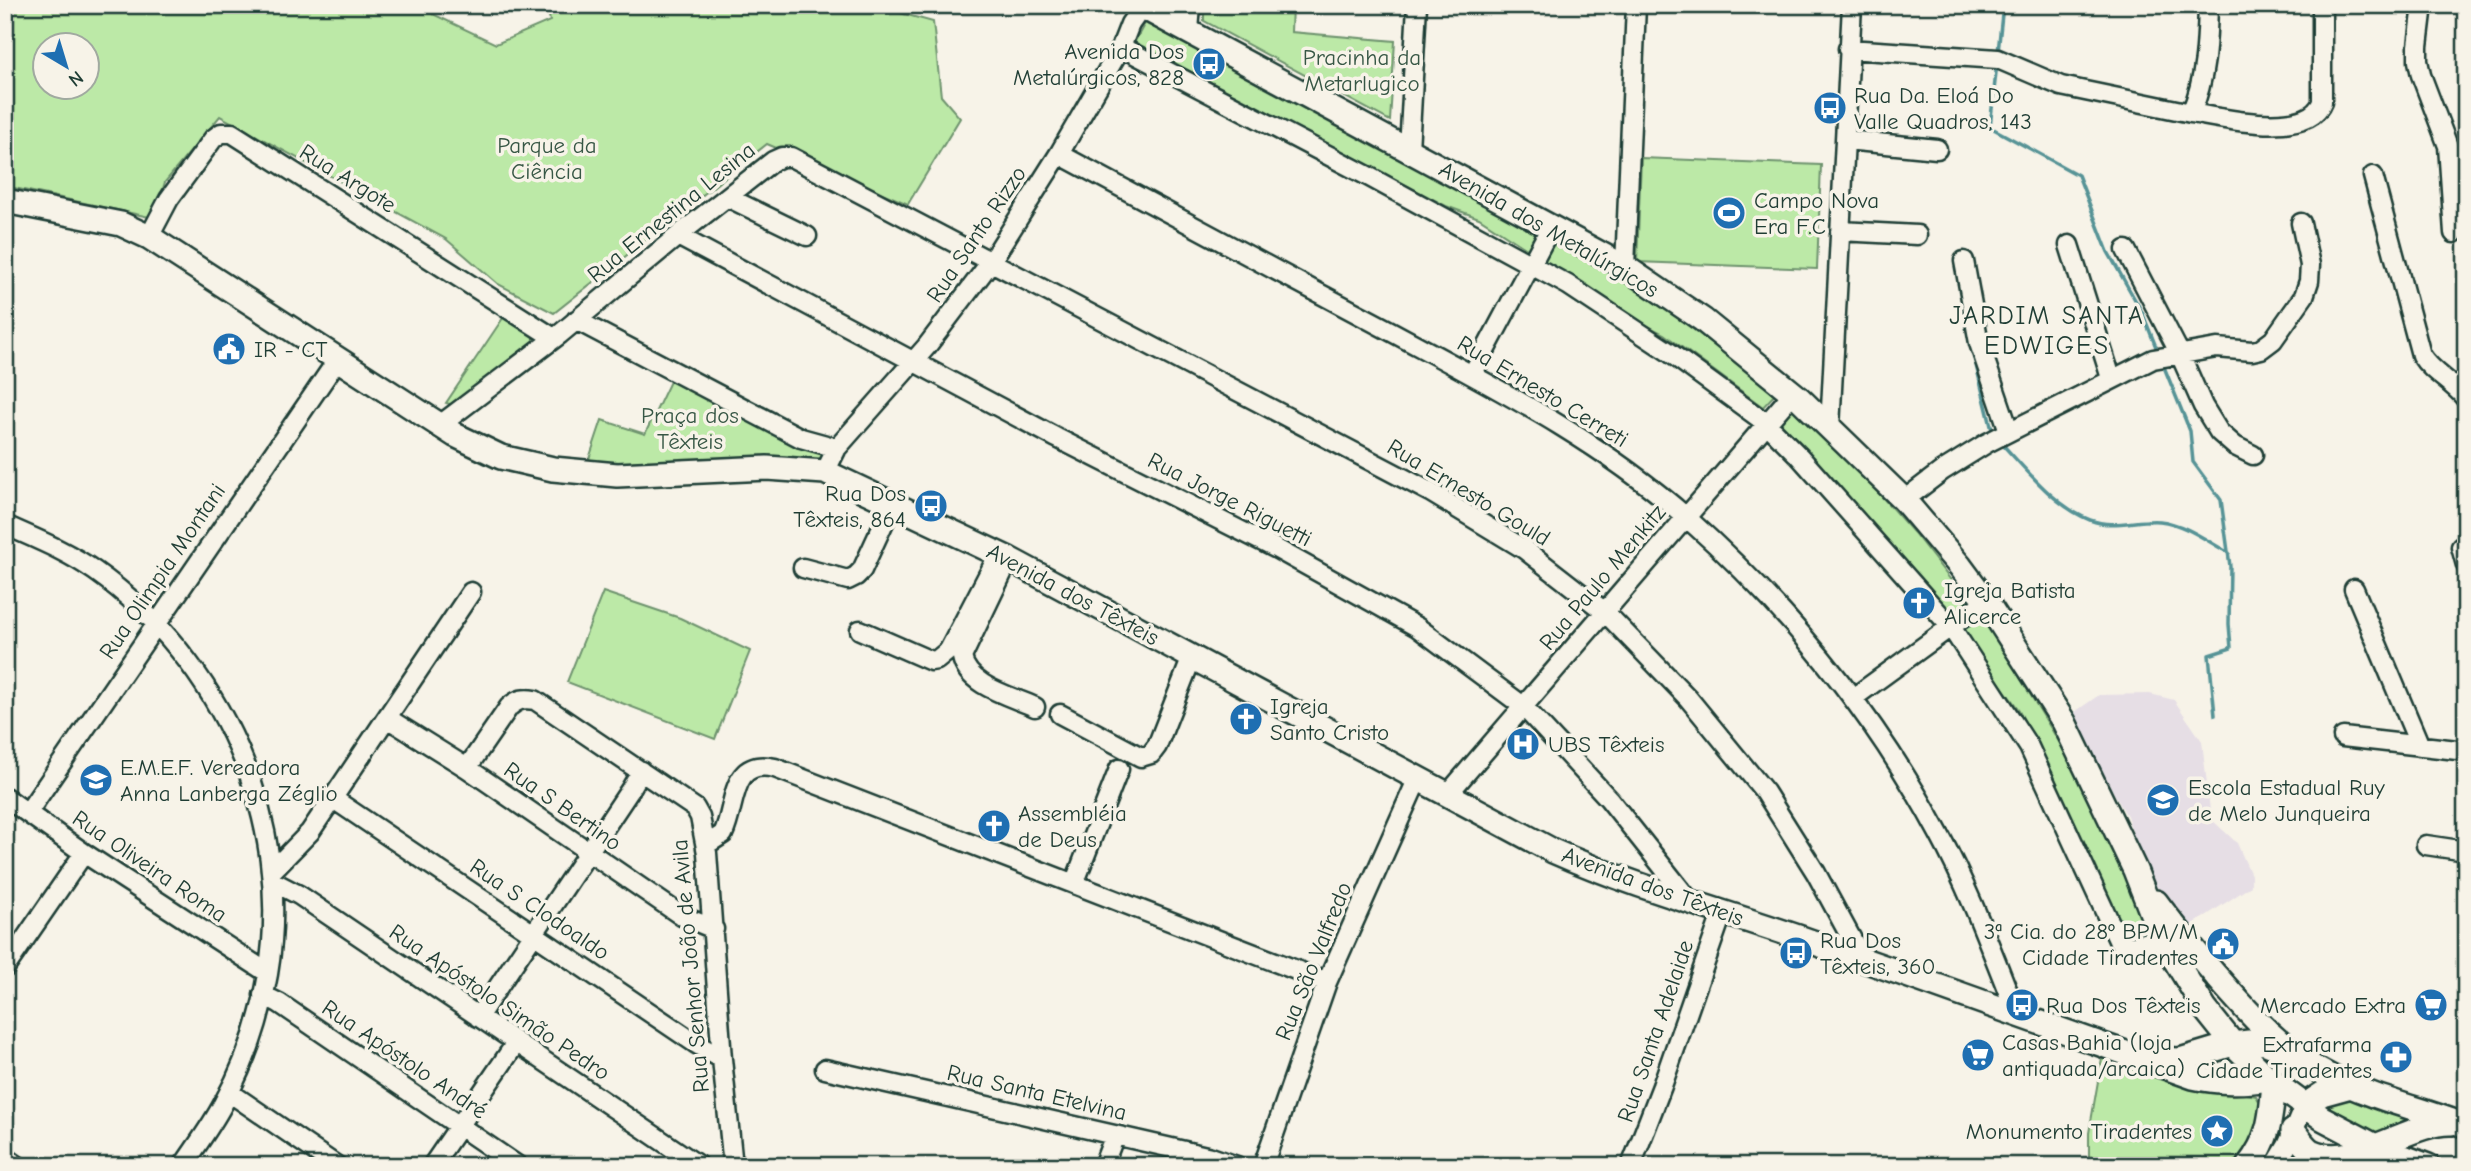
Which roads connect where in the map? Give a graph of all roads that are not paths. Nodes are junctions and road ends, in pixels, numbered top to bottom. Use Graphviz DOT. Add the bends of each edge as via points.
graph roads {
  1 [pos="1191,5"];
  2 [pos="1417,5"];
  3 [pos="1636,5"];
  4 [pos="1852,5"];
  5 [pos="2207,5"];
  6 [pos="2322,5"];
  7 [pos="2423,5"];
  8 [pos="1141,6"];
  9 [pos="1189,31"];
  10 [pos="1121,47"];
  11 [pos="1849,49"];
  12 [pos="2191,113"];
  13 [pos="1846,140"];
  14 [pos="2466,140"];
  15 [pos="2448,146"];
  16 [pos="1937,149"];
  17 [pos="1409,150"];
  18 [pos="1059,154"];
  19 [pos="2372,176"];
  20 [pos="727,197"];
  21 [pos="5,201"];
  22 [pos="2301,223"];
  23 [pos="1551,227"];
  24 [pos="1840,232"];
  25 [pos="2454,233"];
  26 [pos="1917,235"];
  27 [pos="678,236"];
  28 [pos="807,236"];
  29 [pos="149,237"];
  30 [pos="2069,244"];
  31 [pos="2126,250"];
  32 [pos="1964,261"];
  33 [pos="990,263"];
  34 [pos="1532,265"];
  35 [pos="1625,267"];
  36 [pos="576,320"];
  37 [pos="554,338"];
  38 [pos="2167,355"];
  39 [pos="338,359"];
  40 [pos="914,361"];
  41 [pos="1472,375"];
  42 [pos="2111,378"];
  43 [pos="1793,393"];
  44 [pos="2466,399"];
  45 [pos="1766,423"];
  46 [pos="440,425"];
  47 [pos="1830,428"];
  48 [pos="2009,431"];
  49 [pos="837,448"];
  50 [pos="2253,455"];
  51 [pos="825,472"];
  52 [pos="1905,500"];
  53 [pos="893,503"];
  54 [pos="1686,516"];
  55 [pos="5,525"];
  56 [pos="1004,557"];
  57 [pos="803,568"];
  58 [pos="2354,589"];
  59 [pos="471,592"];
  60 [pos="1986,601"];
  61 [pos="1605,612"];
  62 [pos="156,623"];
  63 [pos="1951,627"];
  64 [pos="860,630"];
  65 [pos="1192,657"];
  66 [pos="1853,698"];
  67 [pos="1523,706"];
  68 [pos="1035,707"];
  69 [pos="1060,714"];
  70 [pos="387,718"];
  71 [pos="2343,737"];
  72 [pos="2420,746"];
  73 [pos="2466,751"];
  74 [pos="467,768"];
  75 [pos="1119,769"];
  76 [pos="641,771"];
  77 [pos="1418,778"];
  78 [pos="1448,794"];
  79 [pos="5,797"];
  80 [pos="332,798"];
  81 [pos="28,812"];
  82 [pos="706,845"];
  83 [pos="2426,845"];
  84 [pos="2466,851"];
  85 [pos="83,853"];
  86 [pos="587,853"];
  87 [pos="2135,870"];
  88 [pos="271,876"];
  89 [pos="1074,884"];
  90 [pos="1689,900"];
  91 [pos="1723,911"];
  92 [pos="714,929"];
  93 [pos="532,934"];
  94 [pos="2161,937"];
  95 [pos="1863,960"];
  96 [pos="5,968"];
  97 [pos="268,973"];
  98 [pos="1326,982"];
  99 [pos="263,995"];
  100 [pos="2016,1012"];
  101 [pos="478,1017"];
  102 [pos="516,1043"];
  103 [pos="2233,1044"];
  104 [pos="2291,1053"];
  105 [pos="2139,1058"];
  106 [pos="722,1059"];
  107 [pos="825,1069"];
  108 [pos="2272,1081"];
  109 [pos="2351,1086"];
  110 [pos="229,1092"];
  111 [pos="2304,1106"];
  112 [pos="460,1126"];
  113 [pos="2463,1128"];
  114 [pos="2293,1131"];
  115 [pos="1115,1135"];
  116 [pos="2379,1148"];
  117 [pos="5,1157"];
  118 [pos="313,1159"];
  119 [pos="18,1166"];
  120 [pos="183,1166"];
  121 [pos="337,1166"];
  122 [pos="432,1166"];
  123 [pos="518,1166"];
  124 [pos="699,1166"];
  125 [pos="733,1166"];
  126 [pos="1102,1166"];
  127 [pos="1237,1166"];
  128 [pos="1263,1166"];
  129 [pos="1631,1166"];
  130 [pos="2248,1166"];
  131 [pos="2275,1166"];
  132 [pos="2428,1166"];
  1 -- 9 [label="street"];
  2 -- 17 [label="street"];
  3 -- 35 [label="street"];
  4 -- 11 [label="street"];
  5 -- 12 [label="street" via="2201,90"];
  6 -- 12 [label="street" via="2322,102 2311,118 2260,125"];
  7 -- 15 [label="street" via="2418,61"];
  8 -- 9 [label="main road, Avenida dos Metalúrgicos"];
  8 -- 10 [label="street, Rua Santo Rizzo"];
  9 -- 17 [label="main road, Avenida dos Metalúrgicos"];
  10 -- 18 [label="street, Rua Santo Rizzo"];
  10 -- 34 [label="street"];
  11 -- 12 [label="street" via="1998,59 2061,86"];
  11 -- 13 [label="street"];
  13 -- 16 [label="street"];
  13 -- 24 [label="street"];
  14 -- 15 [label="street"];
  15 -- 25 [label="street"];
  17 -- 23 [label="main road, Avenida dos Metalúrgicos"];
  18 -- 33 [label="street, Rua Santo Rizzo"];
  18 -- 41 [label="street, Rua Ernesto Cerreti"];
  19 -- 44 [label="street" via="2421,355"];
  20 -- 27 [label="street, Rua Ernestina Lesina"];
  20 -- 28 [label="street"];
  20 -- 33 [label="street, Rua Ernestina Lesina" via="773,161 791,158"];
  21 -- 29 [label="main road, Avenida dos Têxteis" via="121,224"];
  22 -- 38 [label="street" via="2309,281 2304,296 2273,340 2252,351 2217,348"];
  23 -- 34 [label="street"];
  23 -- 35 [label="main road, Avenida dos Metalúrgicos"];
  24 -- 26 [label="street"];
  24 -- 47 [label="street"];
  27 -- 36 [label="street, Rua Ernestina Lesina"];
  27 -- 40 [label="street, Rua Jorge Riguetti"];
  29 -- 37 [label="street, Rua Argote" via="169,199 213,138 232,133"];
  29 -- 39 [label="main road, Avenida dos Têxteis"];
  30 -- 42 [label="street"];
  31 -- 38 [label="street"];
  32 -- 48 [label="street" via="1979,343"];
  33 -- 40 [label="street, Rua Santo Rizzo"];
  33 -- 61 [label="street, Rua Ernesto Gould" via="1430,492 1524,549"];
  34 -- 41 [label="street"];
  34 -- 45 [label="street" via="1670,352"];
  35 -- 43 [label="main road, Avenida dos Metalúrgicos" via="1703,320"];
  36 -- 37 [label="street, Rua Ernestina Lesina"];
  36 -- 49 [label="street" via="801,438"];
  37 -- 46 [label="street, Rua Ernestina Lesina"];
  38 -- 42 [label="street"];
  38 -- 50 [label="street" via="2219,432"];
  39 -- 46 [label="main road, Avenida dos Têxteis"];
  39 -- 62 [label="street, Rua Olimpia Montani"];
  40 -- 49 [label="street, Rua Santo Rizzo"];
  40 -- 67 [label="street, Rua Jorge Riguetti" via="1417,627"];
  41 -- 54 [label="street, Rua Ernesto Cerreti" via="1585,439"];
  42 -- 48 [label="street"];
  43 -- 45 [label="street, Rua Paulo Menkitz"];
  43 -- 47 [label="main road, Avenida dos Metalúrgicos"];
  45 -- 54 [label="street, Rua Paulo Menkitz"];
  45 -- 63 [label="street"];
  46 -- 51 [label="main road, Avenida dos Têxteis" via="501,457 553,469 617,475 767,468"];
  47 -- 52 [label="main road, Avenida dos Metalúrgicos"];
  48 -- 52 [label="street" via="1942,471"];
  49 -- 51 [label="street, Rua Santo Rizzo"];
  51 -- 53 [label="main road, Avenida dos Têxteis"];
  52 -- 60 [label="main road, Avenida dos Metalúrgicos"];
  53 -- 56 [label="main road, Avenida dos Têxteis"];
  53 -- 57 [label="street" via="856,576 848,580"];
  54 -- 61 [label="street, Rua Paulo Menkitz"];
  54 -- 66 [label="street, Rua Ernesto Cerreti" via="1770,599"];
  55 -- 62 [label="street" via="94,571"];
  56 -- 64 [label="street" via="949,650 937,660"];
  56 -- 65 [label="main road, Avenida dos Têxteis"];
  56 -- 68 [label="street" via="963,663 979,682"];
  58 -- 72 [label="street"];
  59 -- 70 [label="street"];
  60 -- 63 [label="street"];
  60 -- 87 [label="main road, Avenida dos Metalúrgicos" via="2064,722"];
  61 -- 67 [label="street, Rua Paulo Menkitz"];
  61 -- 95 [label="street, Rua Ernesto Gould" via="1688,698 1765,792"];
  62 -- 81 [label="street, Rua Olimpia Montani"];
  62 -- 88 [label="street" via="193,668 230,730 264,824"];
  63 -- 66 [label="street"];
  63 -- 94 [label="street" via="2029,747 2118,940 2124,946 2135,946"];
  65 -- 69 [label="street" via="1151,754 1140,757"];
  65 -- 77 [label="main road, Avenida dos Têxteis"];
  66 -- 100 [label="street, Rua Ernesto Cerreti" via="1940,836"];
  67 -- 78 [label="street, Rua Paulo Menkitz"];
  67 -- 90 [label="street, Rua Jorge Riguetti" via="1609,799"];
  70 -- 74 [label="street, Rua S Bertino"];
  70 -- 80 [label="street"];
  71 -- 72 [label="street"];
  72 -- 73 [label="street"];
  74 -- 76 [label="street, Rua Senhor João de Avila" via="509,707 526,698"];
  74 -- 86 [label="street, Rua S Bertino"];
  75 -- 89 [label="street"];
  76 -- 82 [label="street, Rua Senhor João de Avila" via="695,808"];
  76 -- 86 [label="street"];
  77 -- 78 [label="main road, Avenida dos Têxteis"];
  77 -- 98 [label="street, Rua São Valfredo"];
  78 -- 90 [label="main road, Avenida dos Têxteis" via="1589,867"];
  79 -- 81 [label="street, Rua Oliveira Roma"];
  80 -- 88 [label="street" via="310,832"];
  80 -- 93 [label="street, Rua S Clodoaldo"];
  81 -- 85 [label="street, Rua Oliveira Roma"];
  82 -- 89 [label="street" via="723,835 742,775 761,765"];
  82 -- 92 [label="street, Rua Senhor João de Avila"];
  83 -- 84 [label="street"];
  85 -- 96 [label="street"];
  85 -- 97 [label="street, Rua Oliveira Roma"];
  86 -- 92 [label="street, Rua S Bertino" via="682,916"];
  86 -- 93 [label="street"];
  87 -- 94 [label="main road, Avenida dos Metalúrgicos"];
  87 -- 104 [label="main road, Avenida dos Metalúrgicos" via="2179,933"];
  88 -- 97 [label="street"];
  88 -- 101 [label="street, Rua Apóstolo Simão Pedro"];
  89 -- 98 [label="street"];
  90 -- 91 [label="main road, Avenida dos Têxteis"];
  91 -- 95 [label="main road, Avenida dos Têxteis"];
  91 -- 129 [label="street, Rua Santa Adelaide"];
  92 -- 106 [label="street, Rua Senhor João de Avila"];
  93 -- 101 [label="street"];
  93 -- 106 [label="street, Rua S Clodoaldo"];
  94 -- 103 [label="main road, Avenida dos Metalúrgicos" via="2205,1009"];
  95 -- 100 [label="main road, Avenida dos Têxteis"];
  97 -- 99 [label="street"];
  98 -- 128 [label="street, Rua São Valfredo"];
  99 -- 110 [label="street"];
  99 -- 112 [label="street, Rua Apóstolo André"];
  100 -- 105 [label="main road, Avenida dos Têxteis"];
  101 -- 102 [label="street, Rua Apóstolo Simão Pedro"];
  102 -- 112 [label="street"];
  102 -- 124 [label="street, Rua Apóstolo Simão Pedro"];
  103 -- 104 [label="main road, Avenida dos Têxteis" via="2266,1043"];
  103 -- 105 [label="main road, Avenida dos Têxteis" via="2180,1060"];
  103 -- 108 [label="main road, Avenida dos Metalúrgicos"];
  104 -- 109 [label="main road, Avenida dos Metalúrgicos"];
  105 -- 108 [label="main road, Avenida dos Têxteis" via="2217,1082"];
  106 -- 125 [label="street, Rua Senhor João de Avila"];
  107 -- 115 [label="street, Rua Santa Etelvina"];
  108 -- 111 [label="main road, Avenida dos Metalúrgicos"];
  108 -- 130 [label="main road" via="2270,1124"];
  109 -- 111 [label="main road" via="2322,1094"];
  109 -- 113 [label="main road, Avenida dos Metalúrgicos"];
  110 -- 118 [label="street"];
  110 -- 120 [label="street"];
  111 -- 114 [label="street"];
  111 -- 116 [label="main road, Avenida dos Metalúrgicos"];
  112 -- 122 [label="street"];
  112 -- 123 [label="street, Rua Apóstolo André"];
  113 -- 116 [label="main road" via="2445,1123 2425,1127"];
  114 -- 116 [label="main road" via="2310,1150 2326,1156"];
  114 -- 131 [label="street"];
  115 -- 126 [label="street"];
  115 -- 127 [label="street, Rua Santa Etelvina"];
  116 -- 132 [label="main road, Avenida dos Metalúrgicos"];
  117 -- 119 [label="street"];
  118 -- 121 [label="street"];
}
